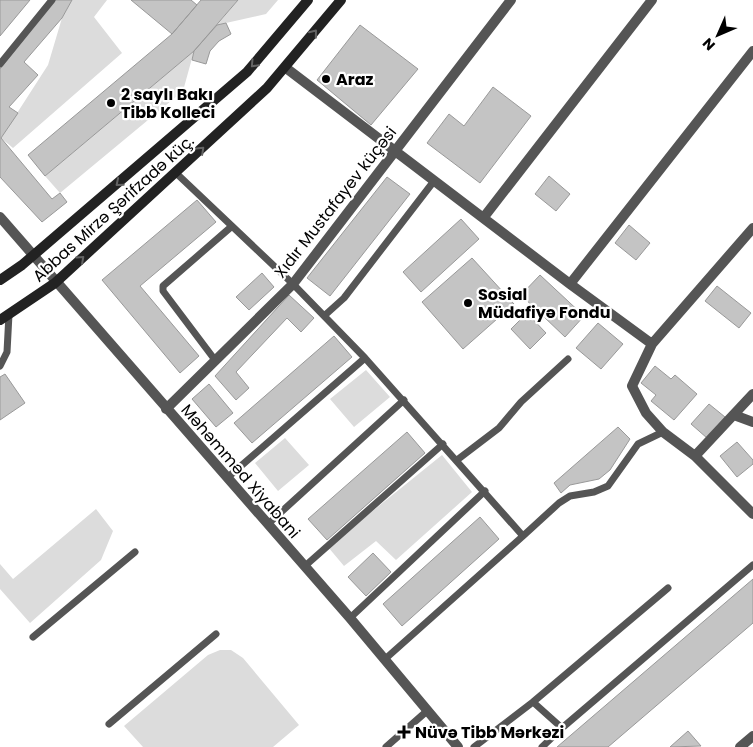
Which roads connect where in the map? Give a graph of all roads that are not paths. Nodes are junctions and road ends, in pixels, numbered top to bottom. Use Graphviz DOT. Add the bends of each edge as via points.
graph roads {
  1 [pos="52,0"];
  2 [pos="308,0"];
  3 [pos="340,0"];
  4 [pos="511,0"];
  5 [pos="652,0"];
  6 [pos="753,51"];
  7 [pos="0,64"];
  8 [pos="286,68"];
  9 [pos="393,151"];
  10 [pos="176,173"];
  11 [pos="434,181"];
  12 [pos="0,217"];
  13 [pos="484,217"];
  14 [pos="231,227"];
  15 [pos="753,228"];
  16 [pos="33,256"];
  17 [pos="0,280"];
  18 [pos="56,283"];
  19 [pos="292,284"];
  20 [pos="570,284"];
  21 [pos="9,314"];
  22 [pos="324,316"];
  23 [pos="0,320"];
  24 [pos="652,344"];
  25 [pos="366,358"];
  26 [pos="568,359"];
  27 [pos="215,360"];
  28 [pos="0,366"];
  29 [pos="753,394"];
  30 [pos="404,400"];
  31 [pos="166,409"];
  32 [pos="734,415"];
  33 [pos="753,422"];
  34 [pos="663,432"];
  35 [pos="443,444"];
  36 [pos="695,456"];
  37 [pos="457,460"];
  38 [pos="227,478"];
  39 [pos="485,491"];
  40 [pos="753,514"];
  41 [pos="268,524"];
  42 [pos="523,536"];
  43 [pos="135,552"];
  44 [pos="305,566"];
  45 [pos="753,566"];
  46 [pos="668,588"];
  47 [pos="350,618"];
  48 [pos="216,634"];
  49 [pos="33,637"];
  50 [pos="384,660"];
  51 [pos="533,702"];
  52 [pos="427,711"];
  53 [pos="110,724"];
  54 [pos="562,728"];
  55 [pos="753,736"];
  56 [pos="386,747"];
  57 [pos="458,747"];
  58 [pos="474,747"];
  59 [pos="542,747"];
  60 [pos="740,747"];
  1 -- 7 [label="lane"];
  2 -- 16 [label="main road, Abbas Mirzə Şərifzadə küç., one-way" via="247,72"];
  8 -- 3 [label="main road, Abbas Mirzə Şərifzadə küç., one-way"];
  4 -- 9 [label="street, Xıdır Mustafayev küçəsi"];
  5 -- 13 [label="street"];
  6 -- 20 [label="street"];
  8 -- 9 [label="street"];
  10 -- 8 [label="main road, Abbas Mirzə Şərifzadə küç., one-way"];
  9 -- 11 [label="street"];
  9 -- 19 [label="street, Xıdır Mustafayev küçəsi"];
  10 -- 14 [label="lane"];
  18 -- 10 [label="main road, Abbas Mirzə Şərifzadə küç., one-way"];
  11 -- 13 [label="street"];
  11 -- 22 [label="lane" via="344,298"];
  12 -- 16 [label="street, Məhəmməd Xiyabani"];
  13 -- 20 [label="street"];
  14 -- 19 [label="lane"];
  14 -- 27 [label="lane" via="163,286 163,291"];
  15 -- 24 [label="street"];
  16 -- 17 [label="main road, Abbas Mirzə Şərifzadə küç."];
  16 -- 18 [label="street, Məhəmməd Xiyabani"];
  18 -- 21 [label="main road, Abbas Mirzə Şərifzadə küç."];
  18 -- 31 [label="street, Məhəmməd Xiyabani"];
  19 -- 22 [label="lane"];
  19 -- 27 [label="street, Xıdır Mustafayev küçəsi"];
  20 -- 24 [label="street"];
  21 -- 23 [label="main road, Abbas Mirzə Şərifzadə küç."];
  21 -- 28 [label="lane" via="6,359"];
  22 -- 25 [label="lane"];
  24 -- 34 [label="street" via="632,386 646,413"];
  25 -- 30 [label="lane"];
  25 -- 38 [label="lane"];
  26 -- 37 [label="lane" via="521,402 499,428"];
  27 -- 31 [label="street, Xıdır Mustafayev küçəsi"];
  29 -- 32 [label="street"];
  30 -- 35 [label="lane"];
  30 -- 41 [label="lane"];
  31 -- 38 [label="street, Məhəmməd Xiyabani"];
  32 -- 33 [label="street"];
  32 -- 36 [label="street"];
  34 -- 36 [label="street"];
  34 -- 42 [label="lane" via="638,444 608,486 570,496"];
  35 -- 37 [label="lane"];
  35 -- 44 [label="lane"];
  36 -- 40 [label="street"];
  37 -- 39 [label="lane"];
  38 -- 41 [label="street, Məhəmməd Xiyabani"];
  39 -- 42 [label="lane"];
  39 -- 47 [label="lane"];
  41 -- 44 [label="street, Məhəmməd Xiyabani"];
  42 -- 50 [label="lane"];
  43 -- 49 [label="lane"];
  44 -- 47 [label="street, Məhəmməd Xiyabani"];
  45 -- 54 [label="lane"];
  46 -- 51 [label="lane"];
  47 -- 50 [label="street, Məhəmməd Xiyabani"];
  48 -- 53 [label="lane"];
  50 -- 52 [label="street, Məhəmməd Xiyabani"];
  51 -- 54 [label="lane"];
  51 -- 58 [label="lane"];
  52 -- 56 [label="lane"];
  52 -- 57 [label="street, Məhəmməd Xiyabani"];
  54 -- 59 [label="lane"];
  55 -- 60 [label="street"];
}
